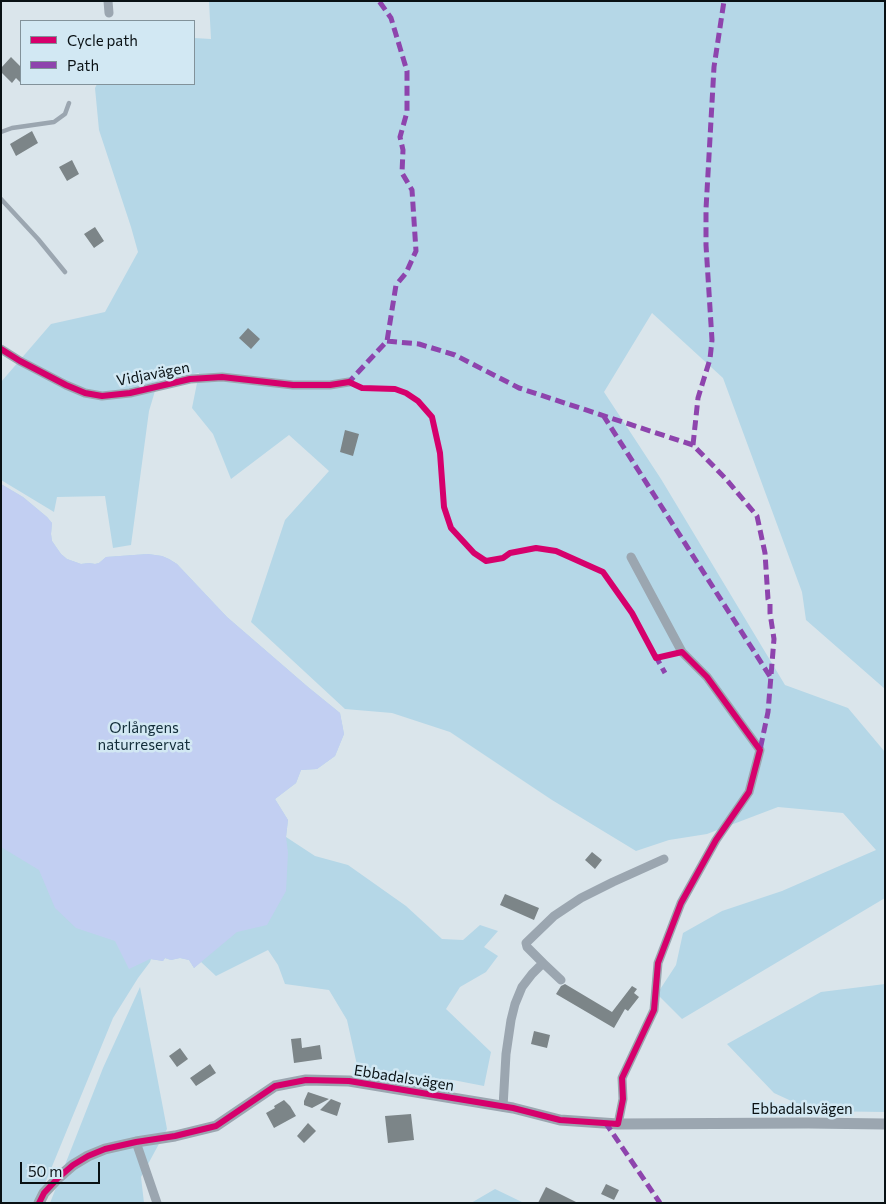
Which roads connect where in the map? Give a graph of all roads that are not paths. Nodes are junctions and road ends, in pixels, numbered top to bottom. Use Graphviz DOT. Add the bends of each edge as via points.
graph roads {
  1 [pos="108,1"];
  2 [pos="110,13"];
  3 [pos="69,103"];
  4 [pos="1,132"];
  5 [pos="1,199"];
  6 [pos="65,272"];
  7 [pos="1,348"];
  8 [pos="349,382"];
  9 [pos="631,557"];
  10 [pos="664,859"];
  11 [pos="543,962"];
  12 [pos="561,980"];
  13 [pos="503,1107"];
  14 [pos="618,1124"];
  15 [pos="885,1124"];
  16 [pos="136,1142"];
  17 [pos="39,1203"];
  18 [pos="157,1203"];
  1 -- 2 [label="street"];
  3 -- 4 [label="lane" via="64,114 54,122"];
  5 -- 6 [label="lane"];
  7 -- 8 [label="street, Vidjavägen" via="66,385 102,396 190,379 222,377 293,385"];
  9 -- 14 [label="street" via="682,652 707,677 760,750 749,792 716,840 681,903 658,963 654,1010 622,1078 623,1099"];
  10 -- 11 [label="street" via="581,898 554,916 526,943"];
  11 -- 12 [label="street"];
  11 -- 13 [label="street" via="522,987 515,1004 506,1054"];
  13 -- 14 [label="street, Ebbadalsvägen" via="560,1120"];
  13 -- 16 [label="street, Ebbadalsvägen" via="349,1082 306,1080 275,1086 216,1126"];
  14 -- 15 [label="street, Ebbadalsvägen"];
  16 -- 17 [label="street, Ebbadalsvägen" via="105,1149 73,1165 44,1193"];
  16 -- 18 [label="street"];
}
